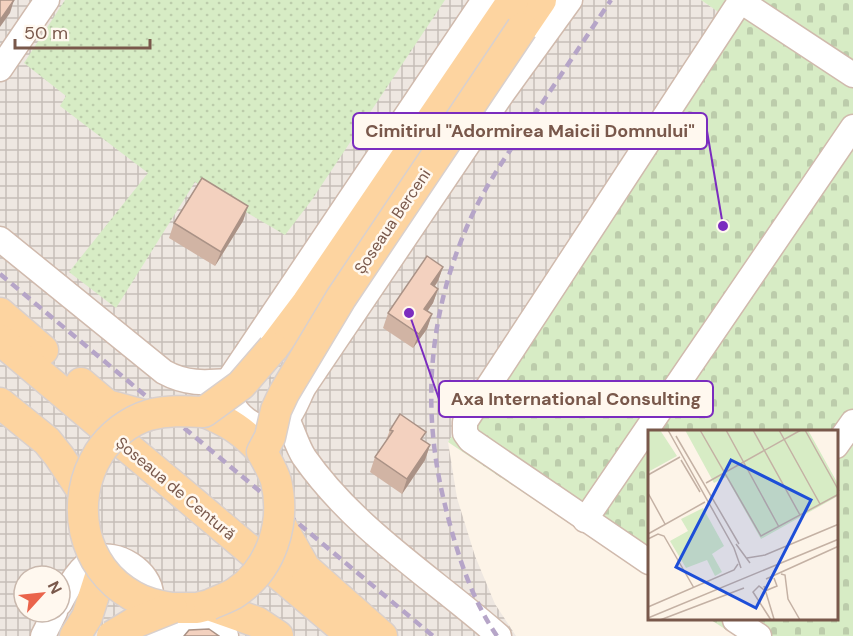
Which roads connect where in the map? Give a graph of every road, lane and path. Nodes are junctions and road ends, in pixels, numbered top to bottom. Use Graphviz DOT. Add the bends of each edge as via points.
graph roads {
  1 [pos="47,0"];
  2 [pos="541,0"];
  3 [pos="570,0"];
  4 [pos="740,0"];
  5 [pos="506,11"];
  6 [pos="0,69"];
  7 [pos="853,75"];
  8 [pos="853,128"];
  9 [pos="0,239"];
  10 [pos="0,313"];
  11 [pos="0,340"];
  12 [pos="0,365"];
  13 [pos="228,381"];
  14 [pos="0,403"];
  15 [pos="204,412"];
  16 [pos="147,416"];
  17 [pos="287,419"];
  18 [pos="853,422"];
  19 [pos="838,444"];
  20 [pos="262,452"];
  21 [pos="83,492"];
  22 [pos="585,520"];
  23 [pos="279,522"];
  24 [pos="648,561"];
  25 [pos="102,570"];
  26 [pos="72,583"];
  27 [pos="209,605"];
  28 [pos="172,608"];
  29 [pos="736,621"];
  30 [pos="128,634"];
  31 [pos="75,636"];
  32 [pos="226,636"];
  33 [pos="278,636"];
  34 [pos="322,636"];
  35 [pos="352,636"];
  36 [pos="382,636"];
  37 [pos="499,636"];
  38 [pos="759,636"];
  1 -- 6 [label="street"];
  2 -- 5 [label="main road, Șoseaua Berceni"];
  3 -- 17 [label="street" via="304,387"];
  4 -- 7 [label="street"];
  4 -- 22 [label="street" via="465,422 470,440"];
  5 -- 13 [label="street"];
  5 -- 15 [label="main road, Șoseaua Berceni, bridge" via="290,327 241,385"];
  5 -- 20 [label="main road, Șoseaua Berceni, bridge" via="284,393"];
  8 -- 22 [label="street"];
  9 -- 13 [label="street" via="164,372 200,384"];
  10 -- 16 [label="main road" via="107,405"];
  11 -- 35 [label="main road, Șoseaua de Centură"];
  12 -- 34 [label="main road, Șoseaua de Centură"];
  13 -- 17 [label="street" via="226,391 232,405 250,422 263,428 275,427"];
  14 -- 21 [label="main road" via="47,441"];
  15 -- 16 [label="main road, bridge" via="175,410"];
  15 -- 20 [label="main road" via="245,434"];
  16 -- 21 [label="main road, bridge" via="124,427 105,445 91,467"];
  17 -- 37 [label="street" via="303,455 359,520"];
  18 -- 19 [label="street"];
  20 -- 23 [label="main road, bridge" via="276,480"];
  21 -- 25 [label="main road, bridge" via="82,524 92,555"];
  22 -- 24 [label="street"];
  23 -- 27 [label="main road, bridge" via="271,549 256,574 235,593"];
  23 -- 36 [label="main road" via="305,568"];
  25 -- 28 [label="main road, bridge" via="133,596"];
  25 -- 31 [label="main road" via="87,617"];
  26 -- 30 [label="street" via="97,558 112,556 131,564 147,581 152,596 148,608"];
  27 -- 28 [label="main road"];
  27 -- 33 [label="main road" via="257,622"];
  28 -- 30 [label="main road, bridge" via="132,624"];
  29 -- 38 [label="street"];
  30 -- 32 [label="street" via="208,625"];
}
